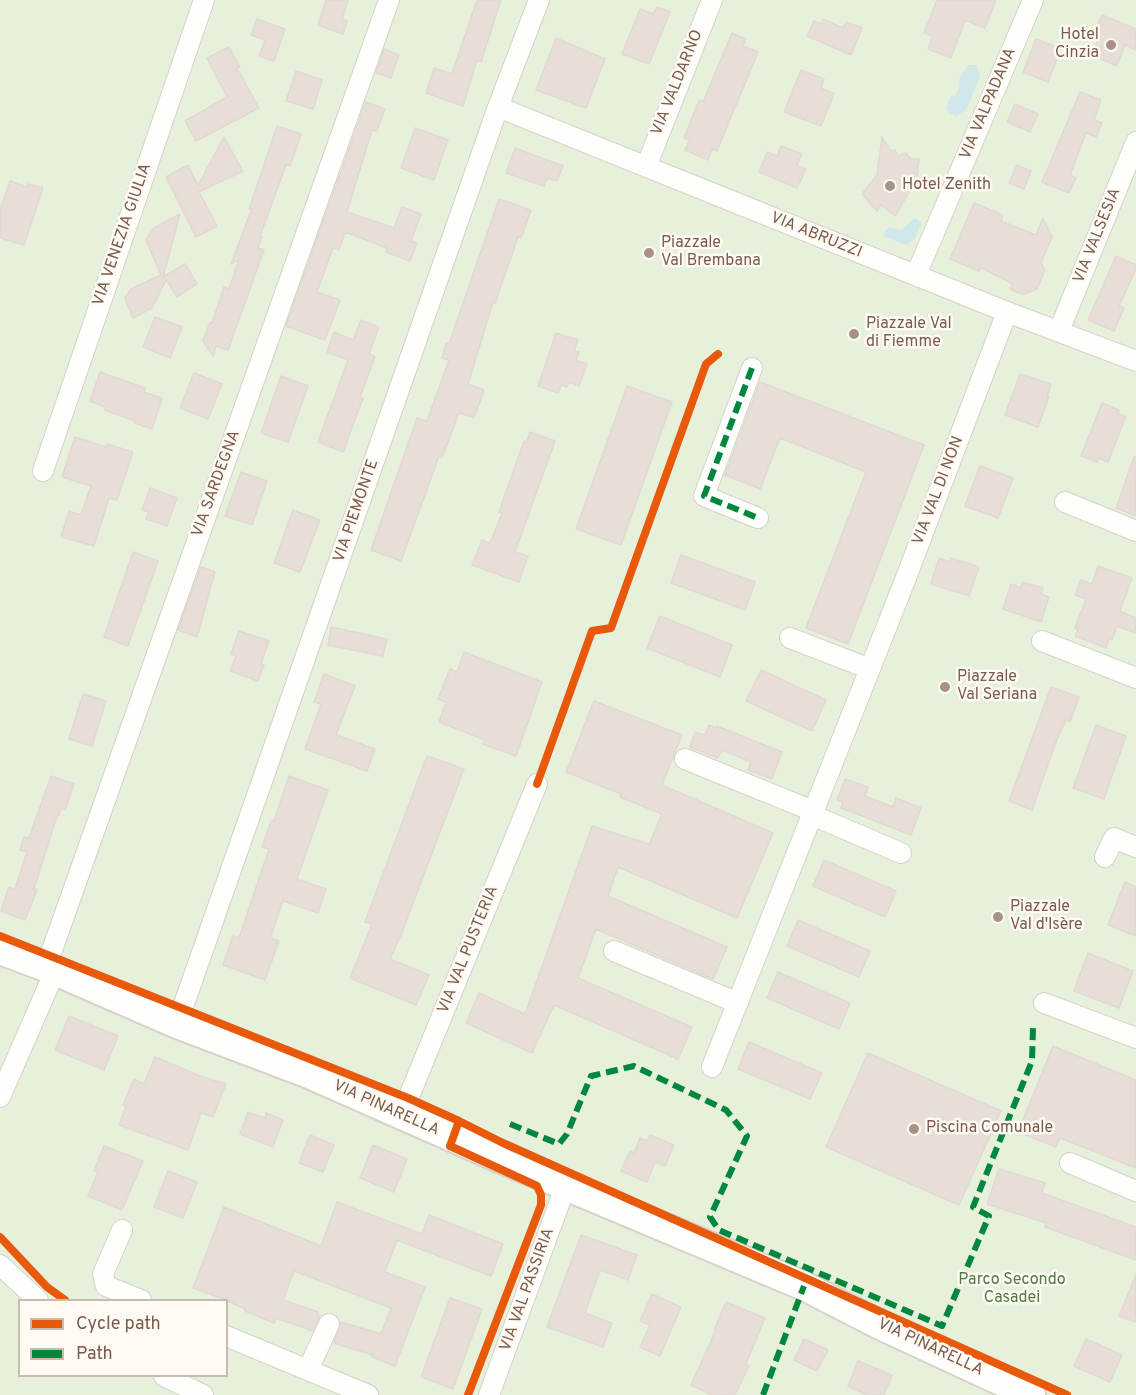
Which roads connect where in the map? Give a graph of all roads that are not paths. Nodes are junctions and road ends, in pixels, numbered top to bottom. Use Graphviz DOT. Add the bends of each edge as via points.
graph roads {
  1 [pos="204,0"];
  2 [pos="389,0"];
  3 [pos="539,0"];
  4 [pos="712,0"];
  5 [pos="1033,0"];
  6 [pos="498,107"];
  7 [pos="1136,142"];
  8 [pos="646,167"];
  9 [pos="916,275"];
  10 [pos="1007,312"];
  11 [pos="1059,331"];
  12 [pos="1136,362"];
  13 [pos="752,368"];
  14 [pos="43,471"];
  15 [pos="1065,502"];
  16 [pos="758,518"];
  17 [pos="1136,531"];
  18 [pos="790,638"];
  19 [pos="1042,640"];
  20 [pos="870,669"];
  21 [pos="1136,678"];
  22 [pos="685,759"];
  23 [pos="537,784"];
  24 [pos="813,813"];
  25 [pos="1136,847"];
  26 [pos="901,853"];
  27 [pos="1105,857"];
  28 [pos="0,950"];
  29 [pos="614,951"];
  30 [pos="51,969"];
  31 [pos="738,1002"];
  32 [pos="1044,1003"];
  33 [pos="177,1024"];
  34 [pos="1136,1038"];
  35 [pos="712,1068"];
  36 [pos="0,1096"];
  37 [pos="401,1116"];
  38 [pos="1070,1163"];
  39 [pos="566,1185"];
  40 [pos="1136,1191"];
  41 [pos="122,1230"];
  42 [pos="0,1265"];
  43 [pos="37,1299"];
  44 [pos="138,1299"];
  45 [pos="329,1324"];
  46 [pos="228,1337"];
  47 [pos="308,1370"];
  48 [pos="166,1377"];
  49 [pos="203,1395"];
  50 [pos="368,1395"];
  51 [pos="489,1395"];
  52 [pos="1032,1395"];
  1 -- 14 [label="street, VIA VENEZIA GIULIA"];
  2 -- 30 [label="street, VIA SARDEGNA"];
  3 -- 6 [label="street, VIA PIEMONTE"];
  4 -- 8 [label="street, VIA VALDARNO"];
  5 -- 9 [label="street, VIA VALPADANA"];
  6 -- 8 [label="street, VIA ABRUZZI"];
  6 -- 33 [label="street, VIA PIEMONTE"];
  7 -- 11 [label="street, VIA VALSESIA"];
  8 -- 9 [label="street, VIA ABRUZZI"];
  9 -- 10 [label="street, VIA ABRUZZI"];
  10 -- 11 [label="street, VIA ABRUZZI"];
  10 -- 20 [label="street, VIA VAL DI NON"];
  11 -- 12 [label="street, VIA ABRUZZI"];
  13 -- 16 [label="street" via="704,496"];
  15 -- 17 [label="street"];
  18 -- 20 [label="street"];
  19 -- 21 [label="street"];
  20 -- 24 [label="street, VIA VAL DI NON"];
  22 -- 24 [label="street"];
  23 -- 37 [label="street, VIA VAL PUSTERIA"];
  24 -- 26 [label="street"];
  24 -- 31 [label="street, VIA VAL DI NON"];
  25 -- 27 [label="street" via="1113,838"];
  28 -- 30 [label="street, VIA PINARELLA"];
  29 -- 31 [label="street"];
  30 -- 33 [label="street, VIA PINARELLA"];
  30 -- 36 [label="street, VIA SARDEGNA"];
  31 -- 35 [label="street, VIA VAL DI NON"];
  32 -- 34 [label="street"];
  33 -- 37 [label="street, VIA PINARELLA" via="309,1074"];
  37 -- 39 [label="street, VIA PINARELLA"];
  38 -- 40 [label="street"];
  39 -- 51 [label="street, VIA VAL PASSIRIA"];
  39 -- 52 [label="street, VIA PINARELLA" via="804,1286"];
  41 -- 44 [label="street" via="103,1274 106,1286"];
  42 -- 43 [label="street"];
  45 -- 47 [label="street"];
  46 -- 47 [label="street"];
  47 -- 50 [label="street"];
  48 -- 49 [label="street"];
}
